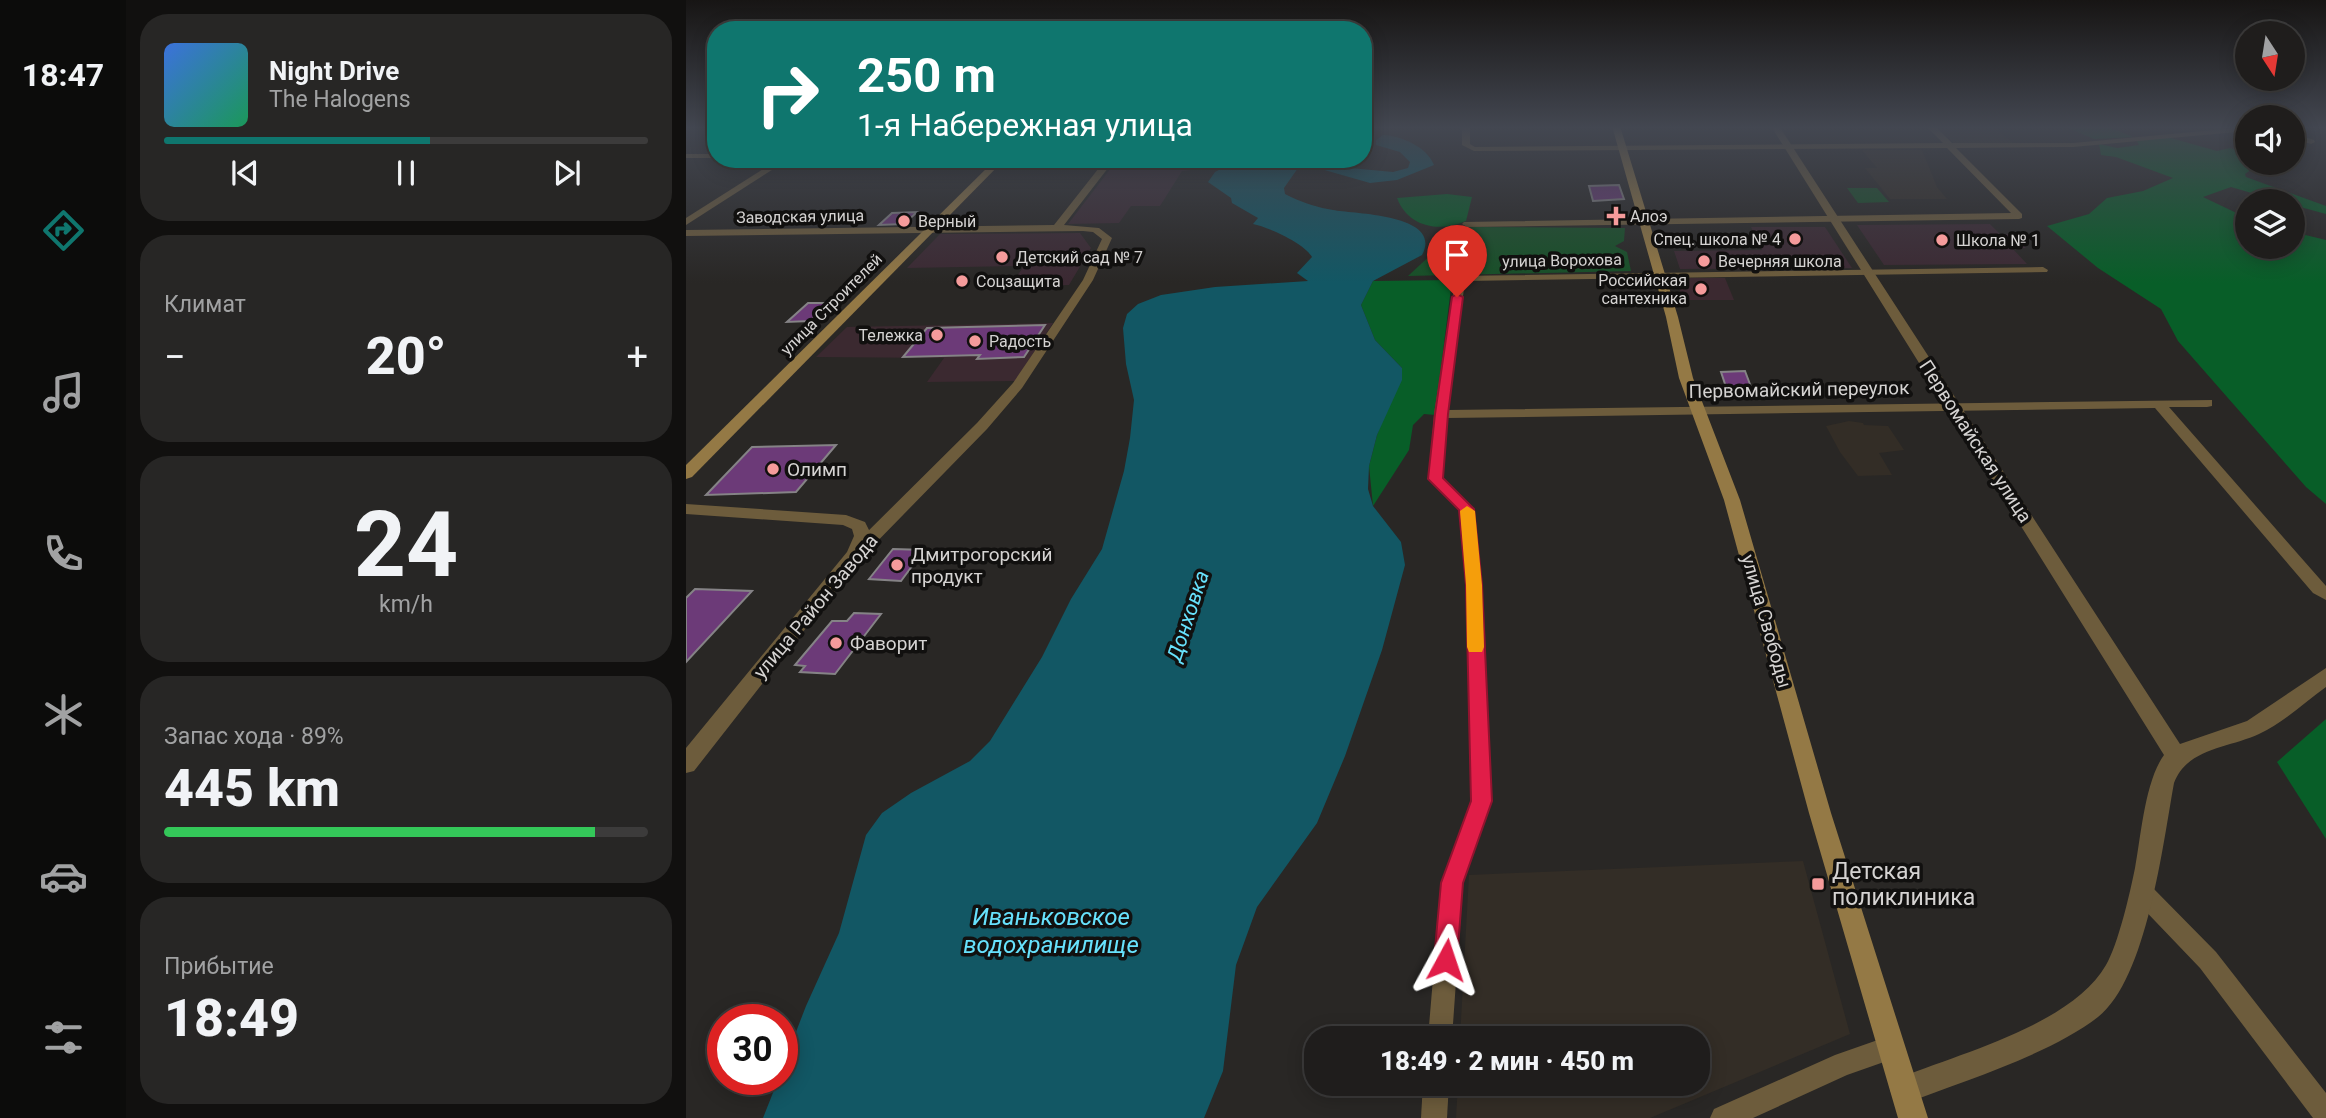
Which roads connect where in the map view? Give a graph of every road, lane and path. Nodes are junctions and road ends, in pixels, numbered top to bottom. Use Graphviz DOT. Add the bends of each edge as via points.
graph roads {
  1 [pos="755,178"];
  2 [pos="982,178"];
  3 [pos="1096,178"];
  4 [pos="1631,178"];
  5 [pos="1810,178"];
  6 [pos="1978,178"];
  7 [pos="1836,219"];
  8 [pos="686,222"];
  9 [pos="1644,222"];
  10 [pos="1467,224"];
  11 [pos="1057,228"];
  12 [pos="1083,228"];
  13 [pos="930,230"];
  14 [pos="686,233"];
  15 [pos="2043,270"];
  16 [pos="1868,272"];
  17 [pos="1659,273"];
  18 [pos="2207,403"];
  19 [pos="2158,404"];
  20 [pos="1955,407"];
  21 [pos="1696,410"];
  22 [pos="1441,414"];
  23 [pos="686,474"];
  24 [pos="686,509"];
  25 [pos="855,555"];
  26 [pos="2326,594"];
  27 [pos="2326,676"];
  28 [pos="2177,757"];
  29 [pos="686,764"];
  30 [pos="2142,892"];
  31 [pos="1441,1026"];
  32 [pos="1892,1047"];
  33 [pos="1905,1090"];
  34 [pos="1435,1096"];
  35 [pos="2326,1114"];
  36 [pos="1434,1118"];
  37 [pos="1723,1118"];
  38 [pos="1913,1118"];
  1 -- 8 [label="street"];
  2 -- 13 [label="main road, улица Строителей"];
  3 -- 11 [label="street"];
  4 -- 9 [label="main road, улица Свободы"];
  5 -- 7 [label="street, Первомайская улица"];
  6 -- 7 [label="street" via="2019,216"];
  7 -- 9 [label="street"];
  7 -- 16 [label="street, Первомайская улица"];
  9 -- 10 [label="street"];
  9 -- 17 [label="main road, улица Свободы"];
  11 -- 12 [label="street, Заводская улица"];
  11 -- 13 [label="street, Заводская улица"];
  12 -- 25 [label="street, улица Район Завода" via="1107,237 1088,280 1018,385"];
  13 -- 14 [label="street, Заводская улица"];
  13 -- 23 [label="main road, улица Строителей"];
  15 -- 16 [label="street, улица Ворохова"];
  16 -- 17 [label="street, улица Ворохова"];
  16 -- 20 [label="street, Первомайская улица"];
  17 -- 21 [label="main road, улица Свободы"];
  17 -- 22 [label="street, улица Ворохова" via="1460,278"];
  18 -- 19 [label="street, Первомайский переулок"];
  19 -- 20 [label="street, Первомайский переулок"];
  19 -- 26 [label="street"];
  20 -- 21 [label="street, Первомайский переулок"];
  20 -- 28 [label="street, Первомайская улица"];
  21 -- 22 [label="street, Первомайский переулок"];
  21 -- 32 [label="main road, улица Свободы" via="1732,500 1823,824"];
  22 -- 31 [label="street" via="1436,479 1467,509 1482,801 1452,883"];
  24 -- 25 [label="street" via="846,520 862,530"];
  25 -- 29 [label="street, улица Район Завода"];
  27 -- 28 [label="street" via="2254,727"];
  28 -- 30 [label="street" via="2165,773"];
  30 -- 33 [label="street" via="2118,971 2090,1007 2032,1040"];
  30 -- 35 [label="street" via="2208,960"];
  32 -- 33 [label="main road, улица Свободы"];
  32 -- 37 [label="street"];
  33 -- 38 [label="main road, улица Свободы"];
  34 -- 36 [label="street"];
}
